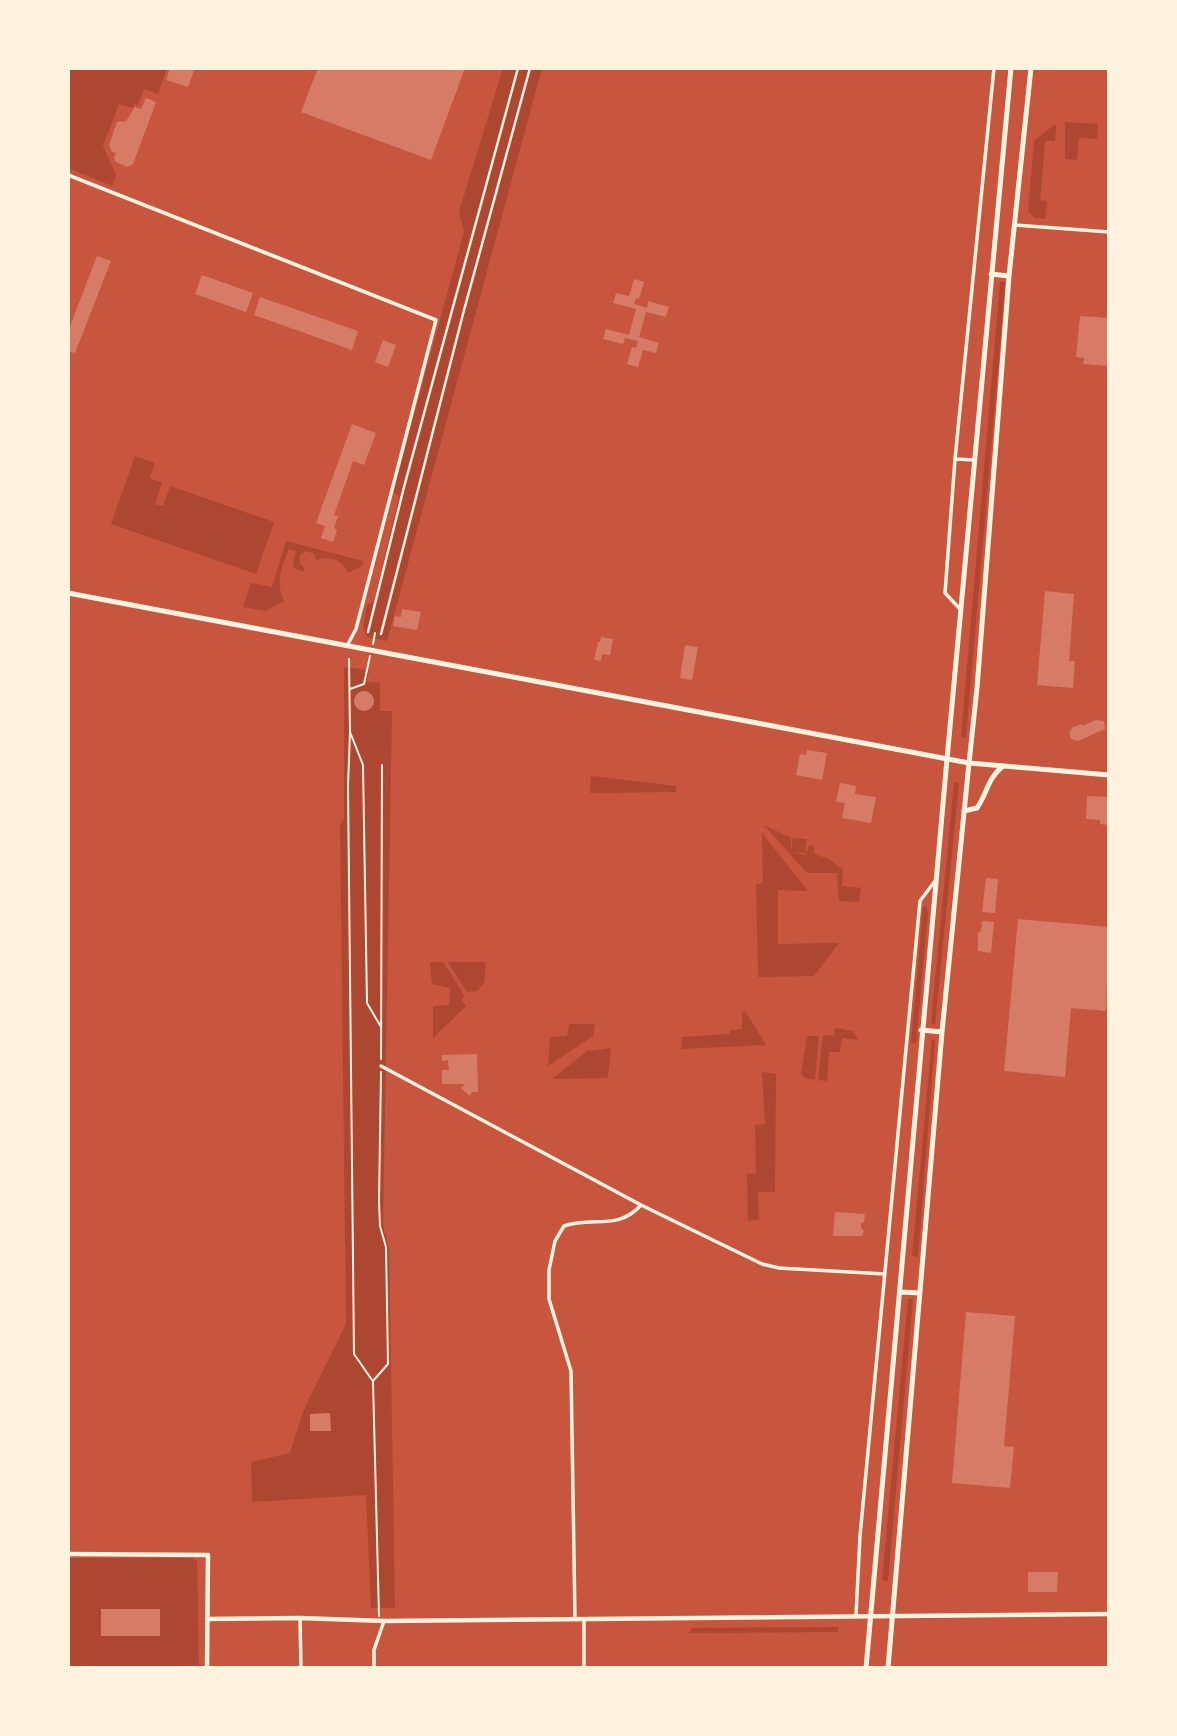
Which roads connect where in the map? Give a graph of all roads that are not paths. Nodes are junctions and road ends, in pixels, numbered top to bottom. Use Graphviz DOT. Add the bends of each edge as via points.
graph roads {
  1 [pos="518,68"];
  2 [pos="530,68"];
  3 [pos="995,68"];
  4 [pos="1011,68"];
  5 [pos="1031,68"];
  6 [pos="68,175"];
  7 [pos="1015,225"];
  8 [pos="1109,232"];
  9 [pos="991,274"];
  10 [pos="1009,276"];
  11 [pos="955,459"];
  12 [pos="975,460"];
  13 [pos="68,593"];
  14 [pos="961,610"];
  15 [pos="368,632"];
  16 [pos="381,634"];
  17 [pos="348,644"];
  18 [pos="947,759"];
  19 [pos="969,763"];
  20 [pos="1003,766"];
  21 [pos="1109,775"];
  22 [pos="964,811"];
  23 [pos="935,881"];
  24 [pos="921,1030"];
  25 [pos="942,1032"];
  26 [pos="381,1066"];
  27 [pos="641,1205"];
  28 [pos="885,1274"];
  29 [pos="900,1292"];
  30 [pos="920,1293"];
  31 [pos="68,1554"];
  32 [pos="1109,1614"];
  33 [pos="856,1615"];
  34 [pos="872,1615"];
  35 [pos="893,1615"];
  36 [pos="300,1618"];
  37 [pos="207,1619"];
  38 [pos="575,1619"];
  39 [pos="584,1619"];
  40 [pos="381,1621"];
  41 [pos="207,1668"];
  42 [pos="301,1668"];
  43 [pos="374,1668"];
  44 [pos="584,1668"];
  45 [pos="866,1668"];
  46 [pos="888,1668"];
  1 -- 15 [label="street"];
  2 -- 16 [label="street"];
  3 -- 11 [label="street"];
  4 -- 9 [label="main road"];
  5 -- 7 [label="main road"];
  6 -- 17 [label="street" via="436,320 356,629"];
  7 -- 8 [label="street"];
  7 -- 10 [label="main road"];
  9 -- 10 [label="main road"];
  9 -- 12 [label="main road"];
  10 -- 19 [label="main road"];
  11 -- 12 [label="street"];
  11 -- 14 [label="street" via="945,593"];
  12 -- 14 [label="main road"];
  13 -- 17 [label="main road"];
  14 -- 18 [label="main road"];
  17 -- 18 [label="main road"];
  18 -- 19 [label="main road"];
  18 -- 23 [label="main road"];
  19 -- 20 [label="main road"];
  19 -- 22 [label="main road"];
  20 -- 21 [label="main road"];
  20 -- 22 [label="main road" via="990,779 977,808"];
  22 -- 25 [label="main road"];
  23 -- 24 [label="main road"];
  23 -- 28 [label="street" via="920,901"];
  24 -- 25 [label="main road"];
  24 -- 29 [label="main road"];
  25 -- 30 [label="main road"];
  26 -- 27 [label="street"];
  27 -- 28 [label="street" via="770,1266"];
  27 -- 38 [label="street" via="632,1216 620,1220 564,1226 555,1241 549,1270 551,1309 571,1371"];
  28 -- 33 [label="street"];
  29 -- 30 [label="main road"];
  29 -- 34 [label="main road"];
  30 -- 35 [label="main road"];
  31 -- 37 [label="street" via="208,1555"];
  32 -- 35 [label="street"];
  33 -- 34 [label="street"];
  33 -- 39 [label="street"];
  34 -- 35 [label="street"];
  34 -- 45 [label="main road"];
  35 -- 46 [label="main road"];
  36 -- 37 [label="street"];
  36 -- 40 [label="street"];
  36 -- 42 [label="street"];
  37 -- 41 [label="street"];
  38 -- 39 [label="street"];
  38 -- 40 [label="street"];
  39 -- 44 [label="street"];
  40 -- 43 [label="street"];
}
